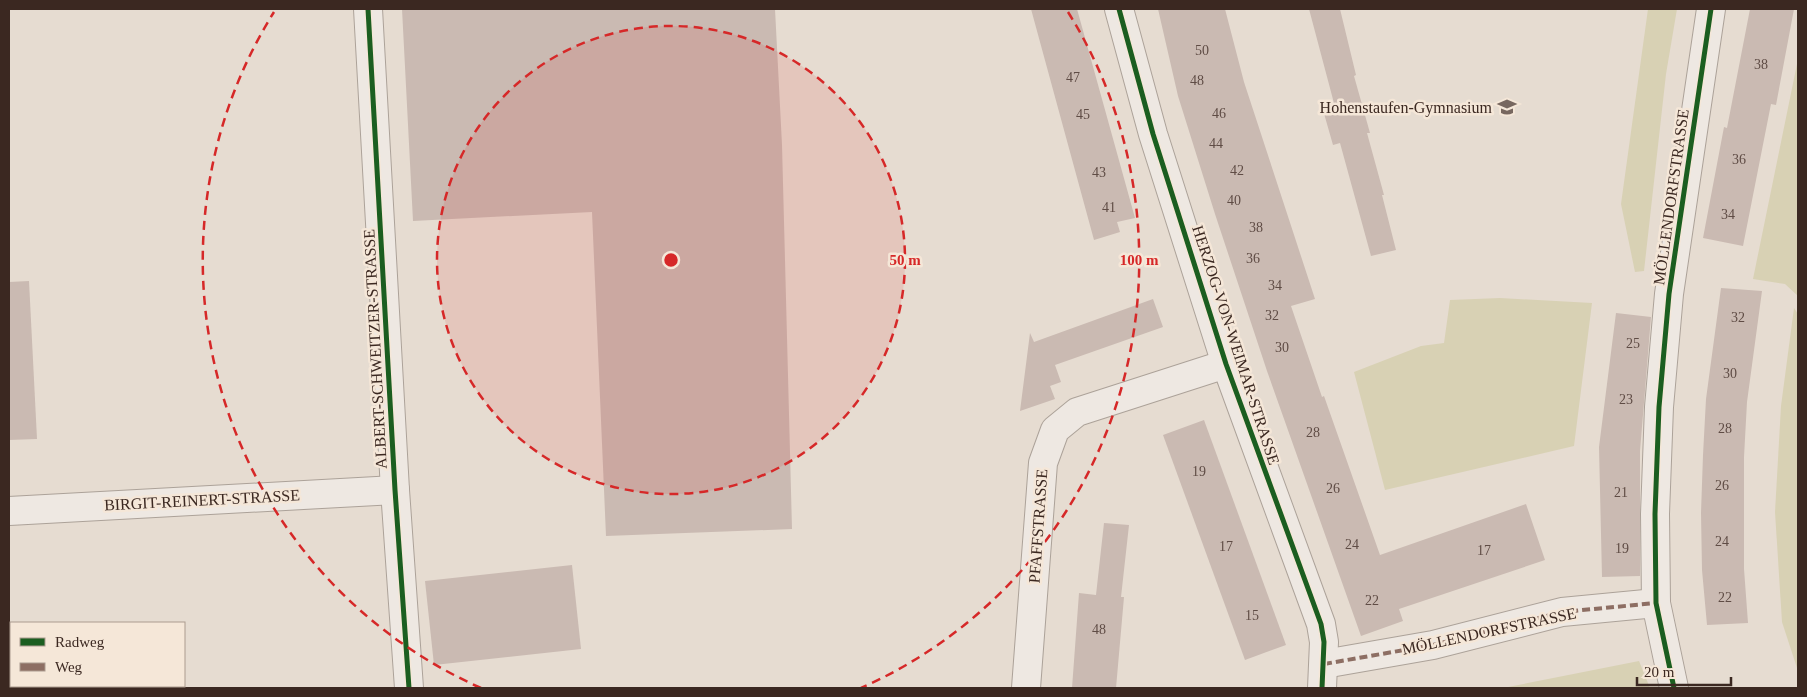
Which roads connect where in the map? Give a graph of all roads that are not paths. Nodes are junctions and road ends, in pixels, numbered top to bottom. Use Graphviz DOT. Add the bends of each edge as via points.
graph roads {
  1 [pos="368,9"];
  2 [pos="1119,9"];
  3 [pos="1711,9"];
  4 [pos="1226,364"];
  5 [pos="395,490"];
  6 [pos="9,511"];
  7 [pos="1656,603"];
  8 [pos="1323,676"];
  9 [pos="409,688"];
  10 [pos="1026,688"];
  11 [pos="1674,688"];
  1 -- 5 [label="street, ALBERT-SCHWEITZER-STRASSE"];
  2 -- 4 [label="street, HERZOG-VON-WEIMAR-STRASSE" via="1153,134"];
  3 -- 7 [label="street, MÖLLENDORFSTRASSE" via="1670,294 1659,407"];
  4 -- 8 [label="street, HERZOG-VON-WEIMAR-STRASSE" via="1321,624"];
  4 -- 10 [label="street, PFAFFSTRASSE" via="1077,412 1055,430 1043,463"];
  5 -- 6 [label="street, BIRGIT-REINERT-STRASSE"];
  5 -- 9 [label="street, ALBERT-SCHWEITZER-STRASSE"];
  7 -- 8 [label="street, MÖLLENDORFSTRASSE" via="1562,612"];
  7 -- 11 [label="street, MÖLLENDORFSTRASSE"];
}
